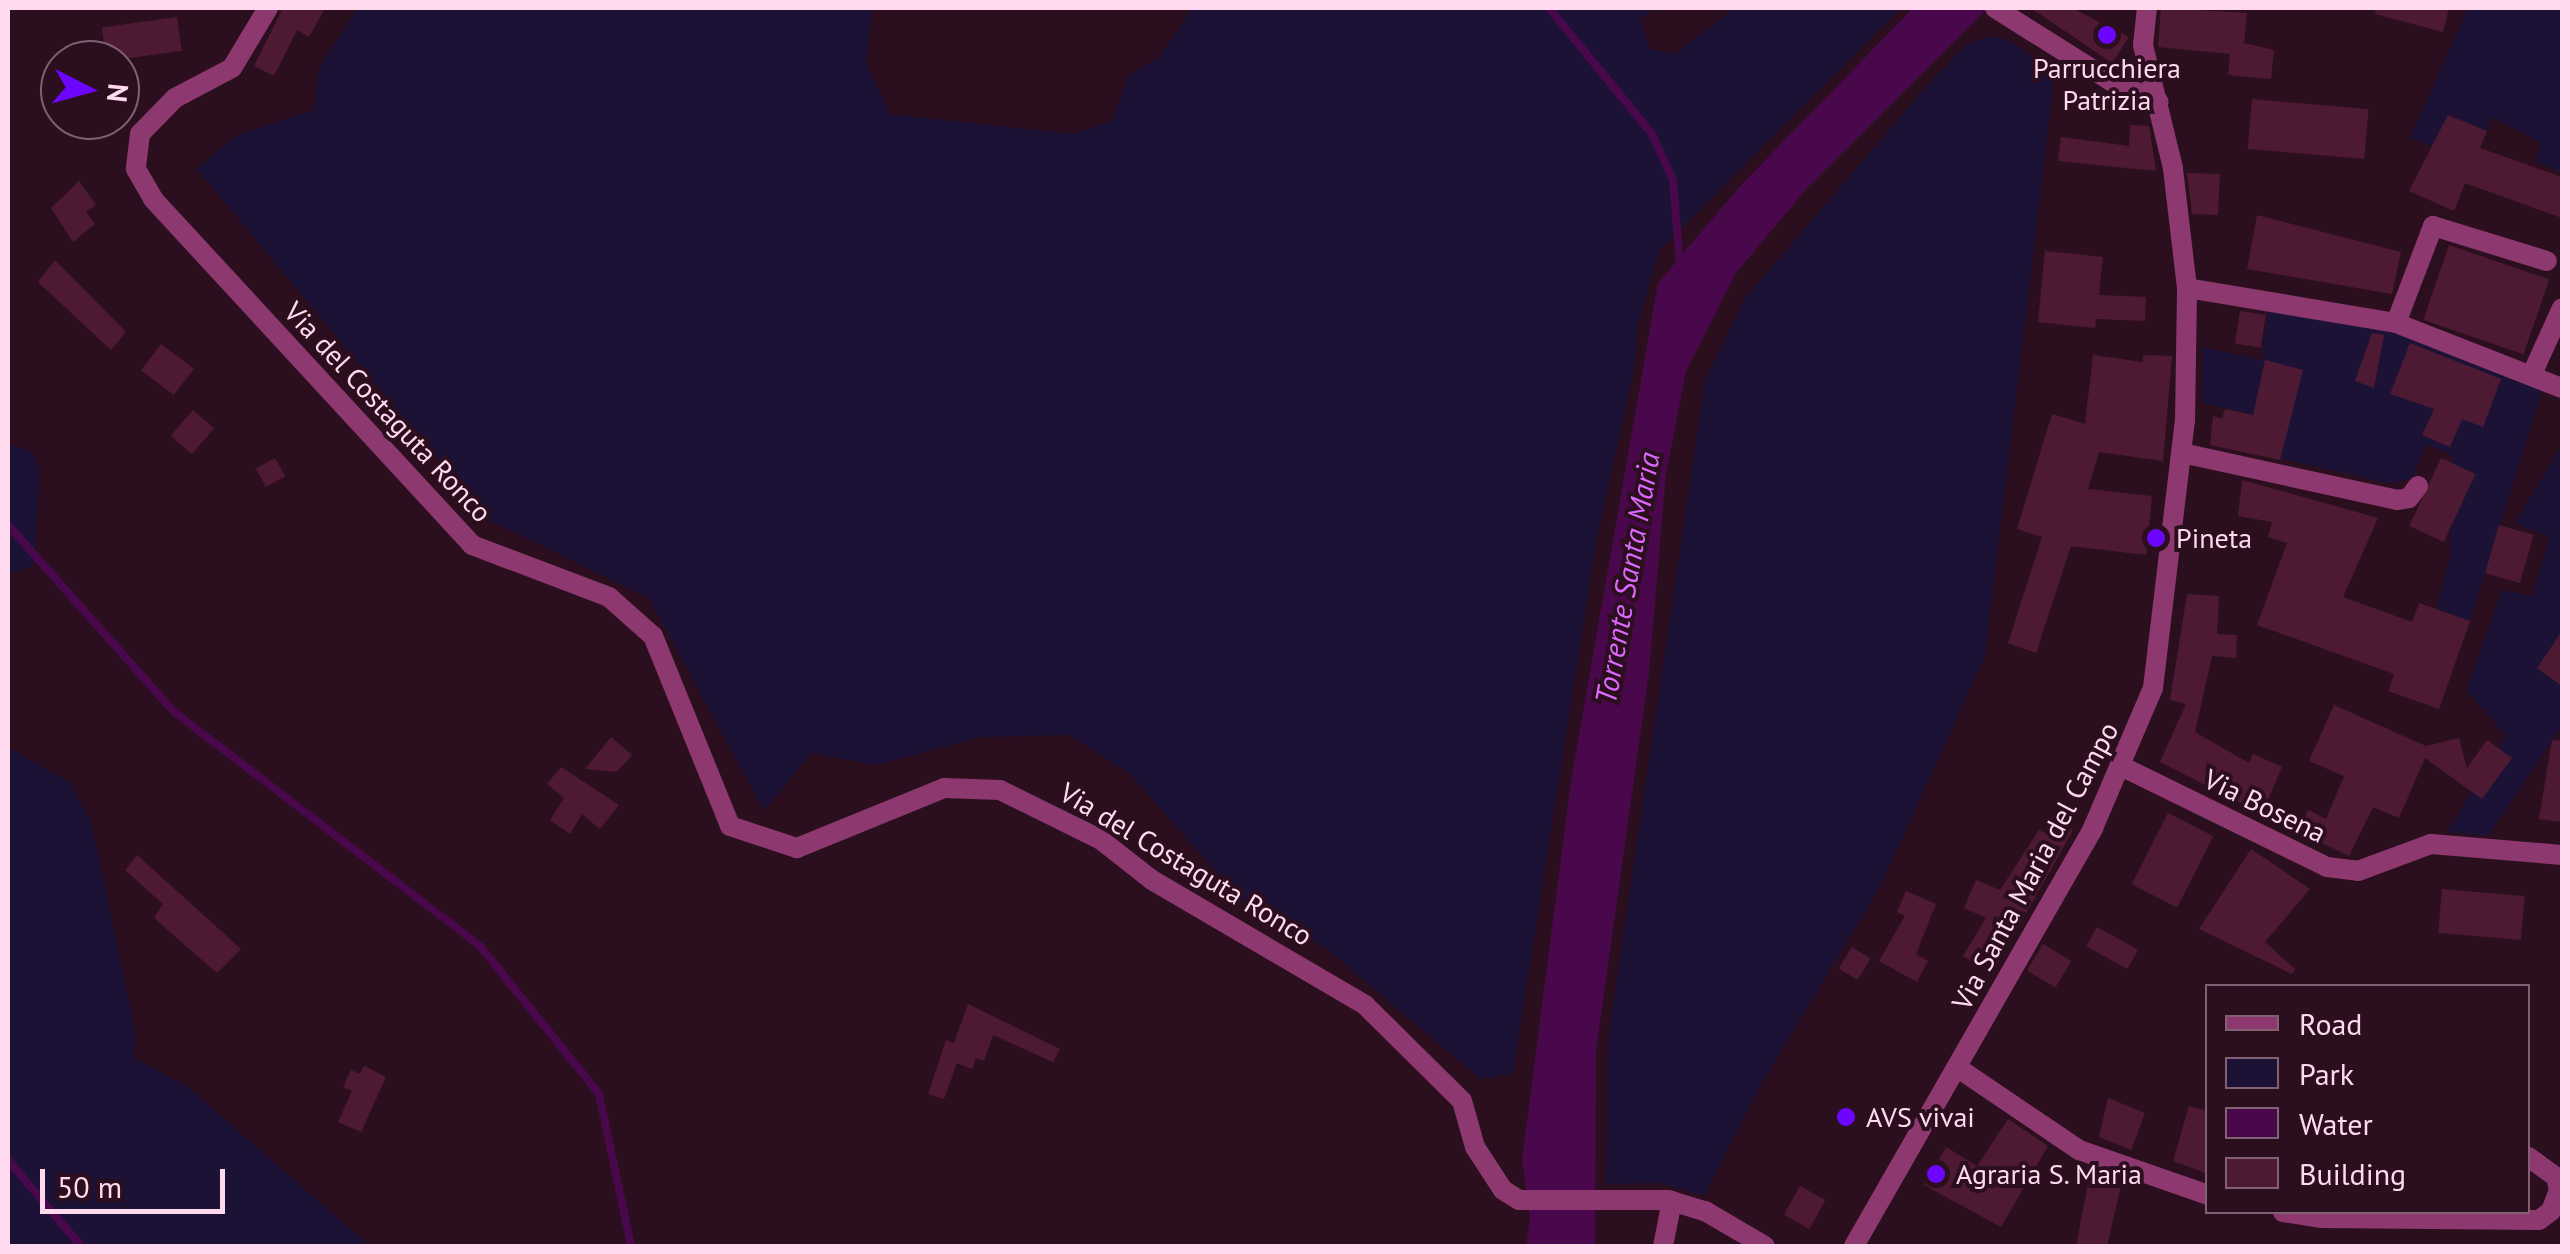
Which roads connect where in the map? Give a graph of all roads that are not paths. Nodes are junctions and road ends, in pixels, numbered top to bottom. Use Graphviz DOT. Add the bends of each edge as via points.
graph roads {
  1 [pos="268,8"];
  2 [pos="1996,8"];
  3 [pos="2147,8"];
  4 [pos="2159,102"];
  5 [pos="2547,262"];
  6 [pos="2187,288"];
  7 [pos="2562,308"];
  8 [pos="2396,323"];
  9 [pos="2532,374"];
  10 [pos="2562,388"];
  11 [pos="2182,453"];
  12 [pos="2418,486"];
  13 [pos="2123,767"];
  14 [pos="2562,855"];
  15 [pos="1958,1068"];
  16 [pos="2530,1158"];
  17 [pos="2205,1195"];
  18 [pos="1672,1201"];
  19 [pos="2305,1214"];
  20 [pos="1663,1246"];
  21 [pos="1765,1246"];
  22 [pos="1854,1246"];
  1 -- 18 [label="street, Via del Costaguta Ronco" via="232,68 175,98 140,134 136,169 153,199 472,545 610,596 653,636 730,826 797,848 944,788 1000,790 1063,819 1152,880 1365,1005 1462,1101 1475,1146 1503,1190 1519,1200"];
  2 -- 4 [label="street" via="2111,82"];
  3 -- 4 [label="street, Via Santa Maria del Campo" via="2142,45"];
  4 -- 6 [label="street, Via Santa Maria del Campo"];
  5 -- 8 [label="street" via="2433,226"];
  6 -- 8 [label="street"];
  6 -- 11 [label="street, Via Santa Maria del Campo"];
  7 -- 9 [label="street"];
  8 -- 9 [label="street"];
  9 -- 10 [label="street"];
  11 -- 12 [label="street" via="2397,500 2410,498"];
  11 -- 13 [label="street, Via Santa Maria del Campo" via="2153,688"];
  13 -- 14 [label="street, Via Bosena" via="2327,867 2358,871 2432,844"];
  13 -- 15 [label="street, Via Santa Maria del Campo"];
  15 -- 17 [label="street" via="2079,1150"];
  15 -- 22 [label="street, Via Santa Maria del Campo"];
  16 -- 19 [label="street" via="2556,1177 2552,1211 2539,1220"];
  18 -- 20 [label="street"];
  18 -- 21 [label="street" via="1704,1210"];
}
